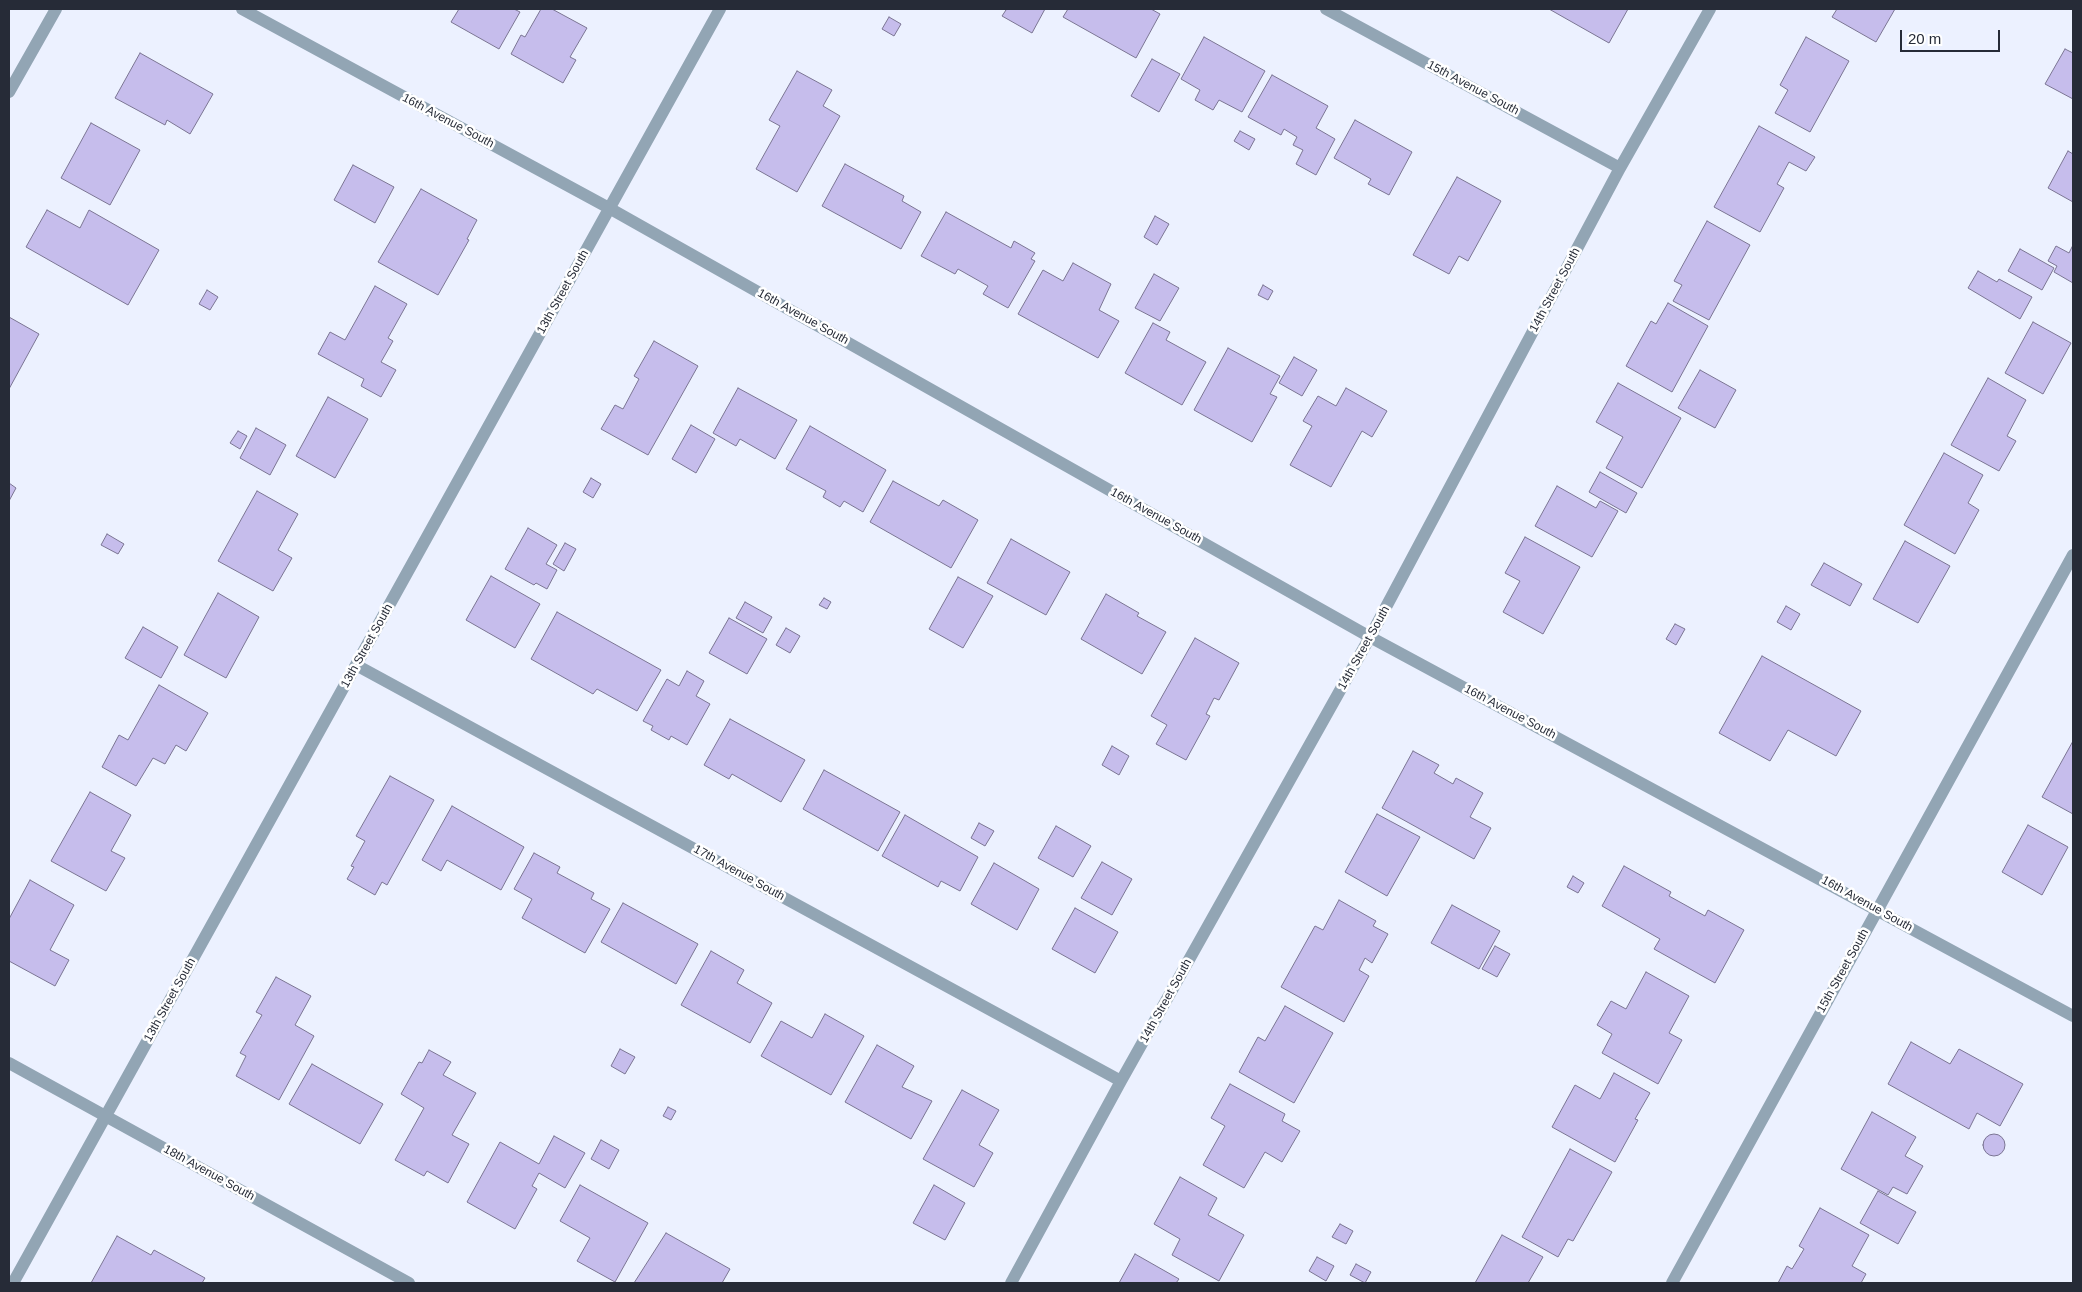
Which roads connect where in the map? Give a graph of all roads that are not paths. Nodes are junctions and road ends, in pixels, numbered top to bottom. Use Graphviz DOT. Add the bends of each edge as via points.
graph roads {
  1 [pos="56,9"];
  2 [pos="242,9"];
  3 [pos="720,9"];
  4 [pos="1326,9"];
  5 [pos="1710,9"];
  6 [pos="9,92"];
  7 [pos="1620,168"];
  8 [pos="610,208"];
  9 [pos="2073,555"];
  10 [pos="1370,637"];
  11 [pos="356,665"];
  12 [pos="1877,909"];
  13 [pos="2073,1016"];
  14 [pos="9,1063"];
  15 [pos="1121,1081"];
  16 [pos="106,1116"];
  17 [pos="13,1283"];
  18 [pos="409,1283"];
  19 [pos="1011,1283"];
  20 [pos="1672,1283"];
  1 -- 6 [label="street"];
  2 -- 8 [label="street, 16th Avenue South"];
  3 -- 8 [label="street, 13th Street South"];
  4 -- 7 [label="street, 15th Avenue South"];
  5 -- 7 [label="street, 14th Street South"];
  7 -- 10 [label="street, 14th Street South"];
  8 -- 10 [label="street, 16th Avenue South"];
  8 -- 11 [label="street, 13th Street South"];
  9 -- 12 [label="street, 15th Street South"];
  10 -- 12 [label="street, 16th Avenue South"];
  10 -- 15 [label="street, 14th Street South"];
  11 -- 15 [label="street, 17th Avenue South"];
  11 -- 16 [label="street, 13th Street South"];
  12 -- 13 [label="street, 16th Avenue South"];
  12 -- 20 [label="street, 15th Street South"];
  14 -- 16 [label="street, 18th Avenue South"];
  15 -- 19 [label="street, 14th Street South"];
  16 -- 17 [label="street, 13th Street South"];
  16 -- 18 [label="street, 18th Avenue South"];
}
